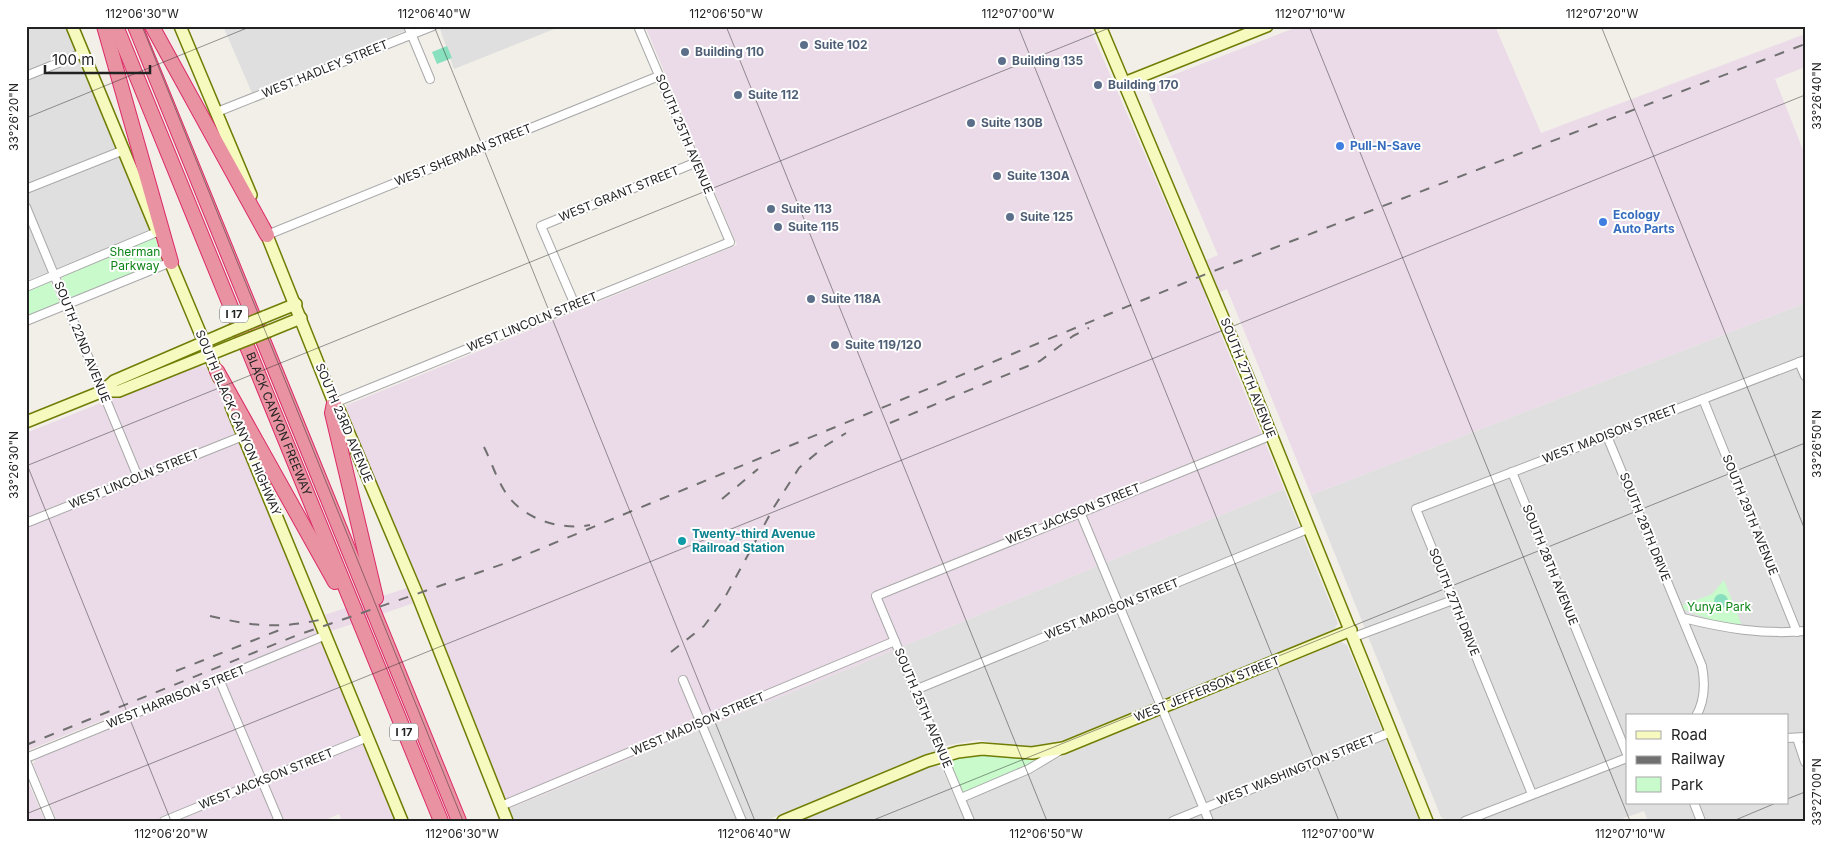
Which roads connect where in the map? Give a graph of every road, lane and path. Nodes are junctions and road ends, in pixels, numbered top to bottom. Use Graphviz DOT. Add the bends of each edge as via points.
graph roads {
  1 [pos="72,26"];
  2 [pos="104,26"];
  3 [pos="116,26"];
  4 [pos="135,26"];
  5 [pos="152,26"];
  6 [pos="180,26"];
  7 [pos="408,26"];
  8 [pos="433,26"];
  9 [pos="638,26"];
  10 [pos="1100,26"];
  11 [pos="1267,26"];
  12 [pos="411,35"];
  13 [pos="83,53"];
  14 [pos="26,76"];
  15 [pos="659,76"];
  16 [pos="430,79"];
  17 [pos="1124,83"];
  18 [pos="216,112"];
  19 [pos="124,150"];
  20 [pos="697,162"];
  21 [pos="26,190"];
  22 [pos="26,207"];
  23 [pos="157,232"];
  24 [pos="267,235"];
  25 [pos="730,242"];
  26 [pos="171,262"];
  27 [pos="54,275"];
  28 [pos="26,286"];
  29 [pos="67,304"];
  30 [pos="296,304"];
  31 [pos="575,305"];
  32 [pos="301,318"];
  33 [pos="26,320"];
  34 [pos="204,342"];
  35 [pos="209,355"];
  36 [pos="1802,361"];
  37 [pos="217,371"];
  38 [pos="1805,376"];
  39 [pos="102,391"];
  40 [pos="1703,399"];
  41 [pos="334,403"];
  42 [pos="26,422"];
  43 [pos="1272,435"];
  44 [pos="243,436"];
  45 [pos="1607,436"];
  46 [pos="1512,472"];
  47 [pos="138,477"];
  48 [pos="1416,509"];
  49 [pos="1080,512"];
  50 [pos="26,523"];
  51 [pos="1310,528"];
  52 [pos="876,596"];
  53 [pos="1453,600"];
  54 [pos="1120,606"];
  55 [pos="1683,618"];
  56 [pos="1801,631"];
  57 [pos="1353,634"];
  58 [pos="326,636"];
  59 [pos="895,641"];
  60 [pos="368,643"];
  61 [pos="389,650"];
  62 [pos="219,679"];
  63 [pos="683,680"];
  64 [pos="915,690"];
  65 [pos="1162,708"];
  66 [pos="1697,714"];
  67 [pos="701,722"];
  68 [pos="1392,732"];
  69 [pos="368,737"];
  70 [pos="1801,737"];
  71 [pos="1788,738"];
  72 [pos="1063,748"];
  73 [pos="1626,754"];
  74 [pos="943,756"];
  75 [pos="1626,756"];
  76 [pos="26,760"];
  77 [pos="1805,762"];
  78 [pos="262,780"];
  79 [pos="1532,794"];
  80 [pos="961,798"];
  81 [pos="1694,804"];
  82 [pos="501,806"];
  83 [pos="1204,808"];
  84 [pos="1426,819"];
  85 [pos="51,821"];
  86 [pos="164,821"];
  87 [pos="279,821"];
  88 [pos="402,821"];
  89 [pos="441,821"];
  90 [pos="459,821"];
  91 [pos="507,821"];
  92 [pos="742,821"];
  93 [pos="783,821"];
  94 [pos="970,821"];
  95 [pos="1174,821"];
  96 [pos="1209,821"];
  97 [pos="1465,821"];
  98 [pos="1701,821"];
  1 -- 13 [label="main road, SOUTH BLACK CANYON HIGHWAY"];
  2 -- 26 [label="highway"];
  3 -- 60 [label="highway, BLACK CANYON FREEWAY / I 17"];
  4 -- 61 [label="highway, BLACK CANYON FREEWAY / I 17"];
  5 -- 24 [label="highway"];
  6 -- 18 [label="main road, SOUTH 23RD AVENUE"];
  7 -- 12 [label="street"];
  8 -- 12 [label="street, WEST HADLEY STREET"];
  9 -- 15 [label="street, SOUTH 25TH AVENUE"];
  10 -- 17 [label="main road, SOUTH 27TH AVENUE"];
  11 -- 17 [label="main road"];
  12 -- 16 [label="street"];
  12 -- 18 [label="street, WEST HADLEY STREET"];
  13 -- 14 [label="street"];
  13 -- 19 [label="main road, SOUTH BLACK CANYON HIGHWAY"];
  15 -- 20 [label="street, SOUTH 25TH AVENUE"];
  15 -- 24 [label="street, WEST SHERMAN STREET"];
  17 -- 43 [label="main road, SOUTH 27TH AVENUE"];
  18 -- 24 [label="main road, SOUTH 23RD AVENUE"];
  19 -- 21 [label="street"];
  19 -- 23 [label="main road, SOUTH BLACK CANYON HIGHWAY"];
  20 -- 25 [label="street, SOUTH 25TH AVENUE"];
  20 -- 31 [label="street, WEST GRANT STREET" via="541,226"];
  22 -- 27 [label="street, SOUTH 22ND AVENUE"];
  23 -- 26 [label="main road, SOUTH BLACK CANYON HIGHWAY"];
  23 -- 27 [label="street"];
  24 -- 30 [label="main road, SOUTH 23RD AVENUE"];
  25 -- 31 [label="street, WEST LINCOLN STREET"];
  26 -- 29 [label="street"];
  26 -- 34 [label="main road, SOUTH BLACK CANYON HIGHWAY"];
  27 -- 28 [label="street"];
  27 -- 29 [label="street, SOUTH 22ND AVENUE"];
  29 -- 33 [label="street"];
  29 -- 39 [label="street, SOUTH 22ND AVENUE"];
  30 -- 32 [label="main road, SOUTH 23RD AVENUE"];
  30 -- 34 [label="main road, bridge"];
  31 -- 41 [label="street, WEST LINCOLN STREET"];
  32 -- 35 [label="main road, bridge"];
  32 -- 41 [label="main road, SOUTH 23RD AVENUE"];
  34 -- 35 [label="main road, SOUTH BLACK CANYON HIGHWAY"];
  34 -- 39 [label="main road" via="114,382"];
  35 -- 37 [label="main road, SOUTH BLACK CANYON HIGHWAY"];
  35 -- 39 [label="main road" via="119,391"];
  36 -- 38 [label="street"];
  36 -- 40 [label="street, WEST MADISON STREET"];
  37 -- 44 [label="main road, SOUTH BLACK CANYON HIGHWAY"];
  37 -- 60 [label="highway"];
  39 -- 42 [label="main road"];
  39 -- 47 [label="street, SOUTH 22ND AVENUE"];
  40 -- 45 [label="street, WEST MADISON STREET"];
  40 -- 56 [label="street, SOUTH 29TH AVENUE"];
  41 -- 61 [label="highway" via="332,413"];
  41 -- 82 [label="main road, SOUTH 23RD AVENUE" via="413,586"];
  43 -- 49 [label="street, WEST JACKSON STREET"];
  43 -- 51 [label="main road, SOUTH 27TH AVENUE"];
  44 -- 47 [label="street, WEST LINCOLN STREET"];
  44 -- 58 [label="main road, SOUTH BLACK CANYON HIGHWAY"];
  45 -- 46 [label="street, WEST MADISON STREET"];
  45 -- 55 [label="street, SOUTH 28TH DRIVE"];
  46 -- 48 [label="street, WEST MADISON STREET"];
  46 -- 73 [label="street, SOUTH 28TH AVENUE"];
  47 -- 50 [label="street, WEST LINCOLN STREET"];
  48 -- 53 [label="street, SOUTH 27TH DRIVE"];
  49 -- 52 [label="street, WEST JACKSON STREET"];
  49 -- 54 [label="street"];
  51 -- 54 [label="street, WEST MADISON STREET"];
  51 -- 57 [label="main road, SOUTH 27TH AVENUE"];
  52 -- 59 [label="street, SOUTH 25TH AVENUE"];
  53 -- 57 [label="street, WEST JEFFERSON STREET"];
  53 -- 79 [label="street, SOUTH 27TH DRIVE"];
  54 -- 64 [label="street, WEST MADISON STREET"];
  54 -- 65 [label="street"];
  55 -- 56 [label="street" via="1737,630"];
  55 -- 66 [label="street, SOUTH 28TH DRIVE" via="1702,666 1704,680"];
  57 -- 65 [label="main road, WEST JEFFERSON STREET"];
  57 -- 68 [label="main road, SOUTH 27TH AVENUE"];
  58 -- 62 [label="street, WEST HARRISON STREET"];
  58 -- 69 [label="main road, SOUTH BLACK CANYON HIGHWAY"];
  59 -- 64 [label="street, SOUTH 25TH AVENUE"];
  59 -- 67 [label="street, WEST MADISON STREET"];
  60 -- 89 [label="highway, BLACK CANYON FREEWAY / I 17"];
  61 -- 90 [label="highway, BLACK CANYON FREEWAY / I 17"];
  62 -- 76 [label="street, WEST HARRISON STREET"];
  62 -- 78 [label="street"];
  63 -- 67 [label="street"];
  64 -- 74 [label="street, SOUTH 25TH AVENUE"];
  65 -- 72 [label="main road, WEST JEFFERSON STREET"];
  65 -- 83 [label="street"];
  67 -- 82 [label="street, WEST MADISON STREET"];
  67 -- 92 [label="street"];
  68 -- 83 [label="street, WEST WASHINGTON STREET"];
  68 -- 84 [label="main road, SOUTH 27TH AVENUE"];
  69 -- 78 [label="street, WEST JACKSON STREET"];
  69 -- 88 [label="main road, SOUTH BLACK CANYON HIGHWAY"];
  70 -- 71 [label="street"];
  70 -- 77 [label="street"];
  72 -- 74 [label="main road, WEST JEFFERSON STREET" via="1032,753 969,749"];
  72 -- 80 [label="street, WEST JEFFERSON STREET" via="1038,765"];
  74 -- 80 [label="street, SOUTH 25TH AVENUE"];
  74 -- 93 [label="main road, WEST JEFFERSON STREET"];
  75 -- 79 [label="street"];
  76 -- 85 [label="street"];
  78 -- 86 [label="street, WEST JACKSON STREET"];
  78 -- 87 [label="street"];
  79 -- 97 [label="street"];
  80 -- 94 [label="street, SOUTH 25TH AVENUE"];
  81 -- 98 [label="street"];
  82 -- 91 [label="main road, SOUTH 23RD AVENUE"];
  83 -- 95 [label="street, WEST WASHINGTON STREET"];
  83 -- 96 [label="street"];
}
